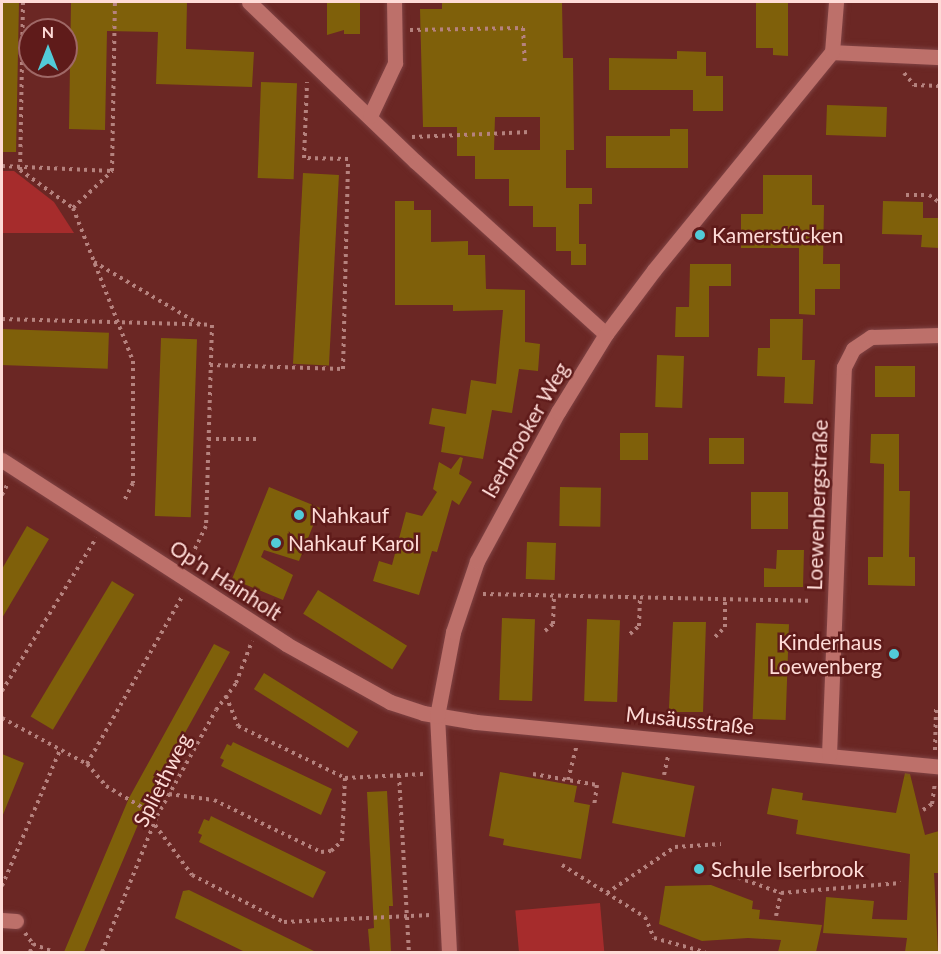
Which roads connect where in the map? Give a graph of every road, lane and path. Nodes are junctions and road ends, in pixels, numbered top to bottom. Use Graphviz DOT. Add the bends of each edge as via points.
graph roads {
  1 [pos="23,2"];
  2 [pos="115,2"];
  3 [pos="249,2"];
  4 [pos="394,2"];
  5 [pos="836,2"];
  6 [pos="394,31"];
  7 [pos="832,52"];
  8 [pos="892,55"];
  9 [pos="308,57"];
  10 [pos="939,57"];
  11 [pos="525,64"];
  12 [pos="939,86"];
  13 [pos="370,116"];
  14 [pos="529,132"];
  15 [pos="398,144"];
  16 [pos="2,166"];
  17 [pos="20,170"];
  18 [pos="112,171"];
  19 [pos="906,195"];
  20 [pos="939,203"];
  21 [pos="73,208"];
  22 [pos="94,262"];
  23 [pos="2,319"];
  24 [pos="117,323"];
  25 [pos="201,325"];
  26 [pos="606,334"];
  27 [pos="939,335"];
  28 [pos="210,365"];
  29 [pos="208,440"];
  30 [pos="260,440"];
  31 [pos="2,460"];
  32 [pos="124,501"];
  33 [pos="104,525"];
  34 [pos="188,564"];
  35 [pos="190,583"];
  36 [pos="465,593"];
  37 [pos="554,595"];
  38 [pos="640,597"];
  39 [pos="725,599"];
  40 [pos="809,601"];
  41 [pos="259,627"];
  42 [pos="545,631"];
  43 [pos="630,634"];
  44 [pos="715,637"];
  45 [pos="2,691"];
  46 [pos="226,696"];
  47 [pos="936,708"];
  48 [pos="437,716"];
  49 [pos="2,718"];
  50 [pos="576,746"];
  51 [pos="60,750"];
  52 [pos="829,755"];
  53 [pos="668,756"];
  54 [pos="87,764"];
  55 [pos="936,767"];
  56 [pos="438,773"];
  57 [pos="533,774"];
  58 [pos="664,775"];
  59 [pos="399,776"];
  60 [pos="345,778"];
  61 [pos="568,780"];
  62 [pos="169,794"];
  63 [pos="594,806"];
  64 [pos="923,810"];
  65 [pos="157,816"];
  66 [pos="155,825"];
  67 [pos="721,844"];
  68 [pos="562,865"];
  69 [pos="717,870"];
  70 [pos="901,884"];
  71 [pos="2,886"];
  72 [pos="607,893"];
  73 [pos="781,893"];
  74 [pos="446,915"];
  75 [pos="407,916"];
  76 [pos="776,916"];
  77 [pos="9,921"];
  78 [pos="33,944"];
  79 [pos="30,952"];
  80 [pos="54,952"];
  81 [pos="102,952"];
  82 [pos="409,952"];
  83 [pos="448,952"];
  84 [pos="705,952"];
  1 -- 17 [label="path"];
  2 -- 18 [label="path"];
  3 -- 9 [label="street"];
  4 -- 6 [label="street"];
  5 -- 7 [label="street"];
  6 -- 11 [label="path" via="524,28"];
  6 -- 13 [label="street" via="394,63"];
  7 -- 8 [label="street"];
  7 -- 26 [label="street, Iserbrooker Weg"];
  8 -- 10 [label="street"];
  8 -- 12 [label="path" via="914,86"];
  9 -- 13 [label="street"];
  9 -- 28 [label="path" via="304,158 348,159 343,369"];
  13 -- 15 [label="street"];
  14 -- 15 [label="path" via="418,134"];
  15 -- 26 [label="street"];
  16 -- 17 [label="path"];
  17 -- 18 [label="path"];
  17 -- 21 [label="path"];
  18 -- 21 [label="path"];
  19 -- 20 [label="path" via="929,195"];
  21 -- 22 [label="path"];
  22 -- 24 [label="path"];
  22 -- 25 [label="path"];
  23 -- 24 [label="path"];
  24 -- 25 [label="path"];
  24 -- 32 [label="path" via="133,361 133,483"];
  25 -- 28 [label="path" via="212,326"];
  26 -- 36 [label="street, Iserbrooker Weg" via="492,531"];
  27 -- 52 [label="street, Loewenbergstraße" via="871,337 853,349 844,367"];
  28 -- 29 [label="path"];
  29 -- 30 [label="path"];
  29 -- 34 [label="path" via="206,526"];
  31 -- 33 [label="street, Op'n Hainholt"];
  33 -- 35 [label="street, Op'n Hainholt"];
  33 -- 45 [label="path"];
  35 -- 41 [label="street, Op'n Hainholt"];
  35 -- 54 [label="path"];
  36 -- 37 [label="path"];
  36 -- 48 [label="street, Iserbrooker Weg" via="453,632"];
  37 -- 38 [label="path"];
  37 -- 42 [label="path" via="553,624"];
  38 -- 39 [label="path"];
  38 -- 43 [label="path" via="639,626"];
  39 -- 40 [label="path"];
  39 -- 44 [label="path" via="725,627"];
  41 -- 46 [label="path, Spliethweg"];
  41 -- 48 [label="street, Op'n Hainholt" via="390,702"];
  46 -- 60 [label="path" via="238,726"];
  46 -- 62 [label="path, Spliethweg"];
  47 -- 55 [label="path"];
  48 -- 52 [label="street, Musäusstraße"];
  48 -- 56 [label="street, Iserbrooker Weg"];
  49 -- 51 [label="path"];
  50 -- 61 [label="path"];
  51 -- 54 [label="path"];
  51 -- 71 [label="path"];
  52 -- 55 [label="street, Musäusstraße"];
  53 -- 58 [label="path"];
  54 -- 65 [label="path" via="106,786"];
  55 -- 64 [label="path" via="932,804"];
  56 -- 59 [label="path"];
  56 -- 74 [label="street, Iserbrooker Weg"];
  57 -- 61 [label="path"];
  59 -- 60 [label="path"];
  59 -- 75 [label="path"];
  60 -- 62 [label="path" via="342,841 331,851 321,852 214,800"];
  61 -- 63 [label="path" via="597,785"];
  62 -- 65 [label="path, Spliethweg"];
  65 -- 66 [label="path, Spliethweg"];
  66 -- 75 [label="path" via="192,874 284,922"];
  66 -- 81 [label="path, Spliethweg"];
  67 -- 72 [label="path" via="675,847"];
  68 -- 72 [label="path"];
  69 -- 73 [label="path"];
  70 -- 73 [label="path"];
  72 -- 84 [label="path" via="645,917 654,938"];
  73 -- 76 [label="path"];
  74 -- 75 [label="path"];
  74 -- 83 [label="street, Iserbrooker Weg"];
  75 -- 82 [label="path"];
  77 -- 78 [label="path"];
  78 -- 79 [label="path"];
  78 -- 80 [label="path"];
}
